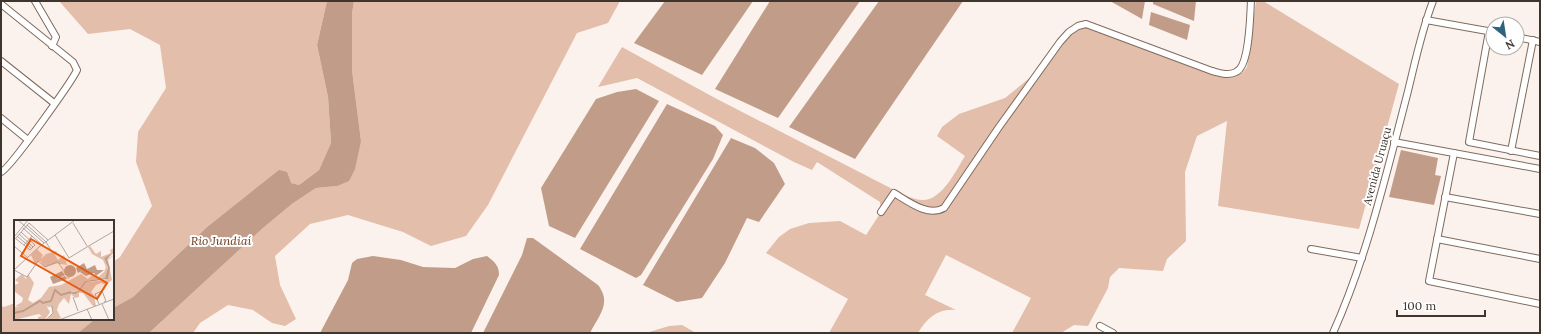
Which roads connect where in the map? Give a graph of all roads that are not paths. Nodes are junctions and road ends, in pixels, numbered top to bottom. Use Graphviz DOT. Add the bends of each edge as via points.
graph roads {
  1 [pos="35,1"];
  2 [pos="1251,1"];
  3 [pos="1433,1"];
  4 [pos="1,4"];
  5 [pos="1426,20"];
  6 [pos="1485,30"];
  7 [pos="1525,38"];
  8 [pos="1533,40"];
  9 [pos="1540,42"];
  10 [pos="52,46"];
  11 [pos="1486,56"];
  12 [pos="1,61"];
  13 [pos="54,103"];
  14 [pos="1,118"];
  15 [pos="28,140"];
  16 [pos="1394,142"];
  17 [pos="1511,151"];
  18 [pos="1454,153"];
  19 [pos="1540,156"];
  20 [pos="1540,169"];
  21 [pos="1,172"];
  22 [pos="1445,197"];
  23 [pos="881,212"];
  24 [pos="1540,214"];
  25 [pos="1437,239"];
  26 [pos="1311,249"];
  27 [pos="1362,258"];
  28 [pos="1540,259"];
  29 [pos="1540,304"];
  30 [pos="1100,326"];
  31 [pos="1113,333"];
  32 [pos="1333,333"];
  1 -- 10 [label="street" via="56,37"];
  2 -- 23 [label="street" via="1244,64 1232,74 1212,70 1086,24 1078,26 1069,32 1042,68 944,208 938,212 924,210 894,194"];
  3 -- 5 [label="street, Avenida Uruaçu"];
  4 -- 10 [label="street"];
  5 -- 6 [label="street"];
  5 -- 16 [label="street, Avenida Uruaçu"];
  7 -- 8 [label="street"];
  8 -- 9 [label="street"];
  8 -- 17 [label="street"];
  10 -- 13 [label="street" via="73,62 77,70"];
  11 -- 17 [label="street" via="1469,142"];
  12 -- 13 [label="street"];
  13 -- 15 [label="street"];
  14 -- 15 [label="street"];
  15 -- 21 [label="street" via="7,169"];
  16 -- 18 [label="street"];
  16 -- 27 [label="street, Avenida Uruaçu"];
  17 -- 19 [label="street"];
  18 -- 20 [label="street"];
  18 -- 22 [label="street"];
  22 -- 24 [label="street"];
  22 -- 25 [label="street"];
  25 -- 28 [label="street"];
  25 -- 29 [label="street" via="1429,281"];
  26 -- 27 [label="street"];
  27 -- 32 [label="street, Avenida Uruaçu"];
  30 -- 31 [label="street"];
}
